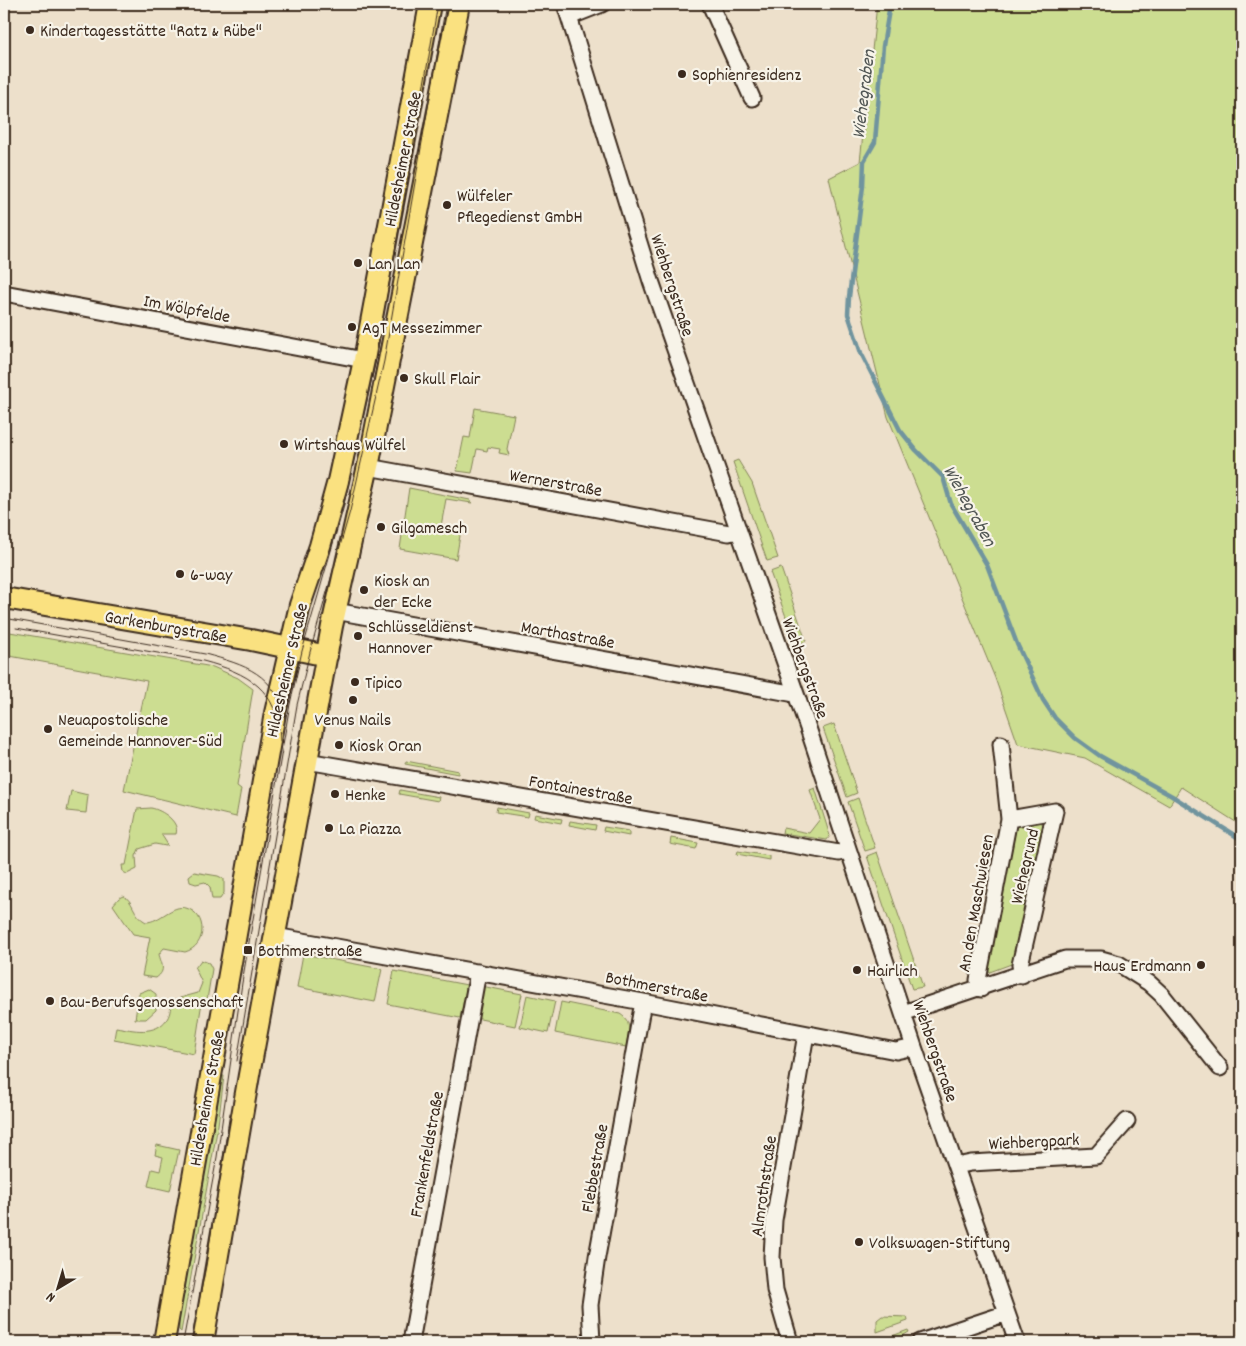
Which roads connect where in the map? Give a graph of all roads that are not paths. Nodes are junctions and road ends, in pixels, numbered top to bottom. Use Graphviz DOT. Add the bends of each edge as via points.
graph roads {
  1 [pos="430,4"];
  2 [pos="459,4"];
  3 [pos="602,4"];
  4 [pos="710,4"];
  5 [pos="567,10"];
  6 [pos="752,98"];
  7 [pos="4,293"];
  8 [pos="364,360"];
  9 [pos="368,467"];
  10 [pos="738,531"];
  11 [pos="4,598"];
  12 [pos="335,611"];
  13 [pos="288,648"];
  14 [pos="327,656"];
  15 [pos="795,694"];
  16 [pos="1001,744"];
  17 [pos="307,761"];
  18 [pos="1009,819"];
  19 [pos="848,851"];
  20 [pos="275,936"];
  21 [pos="478,972"];
  22 [pos="1022,975"];
  23 [pos="981,989"];
  24 [pos="643,1002"];
  25 [pos="903,1013"];
  26 [pos="806,1034"];
  27 [pos="914,1047"];
  28 [pos="1220,1068"];
  29 [pos="1127,1121"];
  30 [pos="956,1166"];
  31 [pos="1006,1313"];
  32 [pos="164,1342"];
  33 [pos="202,1342"];
  34 [pos="411,1342"];
  35 [pos="592,1342"];
  36 [pos="790,1342"];
  37 [pos="920,1342"];
  38 [pos="1016,1342"];
  1 -- 8 [label="main road, Hildesheimer Straße"];
  2 -- 9 [label="main road, Hildesheimer Straße"];
  3 -- 5 [label="street"];
  4 -- 6 [label="street"];
  5 -- 10 [label="street, Wiehbergstraße" via="651,281"];
  7 -- 8 [label="street, Im Wölpfelde"];
  8 -- 13 [label="main road, Hildesheimer Straße" via="338,481"];
  9 -- 10 [label="street, Wernerstraße" via="729,533"];
  9 -- 12 [label="main road, Hildesheimer Straße"];
  10 -- 15 [label="street, Wiehbergstraße"];
  11 -- 13 [label="main road, Garkenburgstraße"];
  12 -- 14 [label="main road, Hildesheimer Straße"];
  12 -- 15 [label="street, Marthastraße"];
  13 -- 14 [label="main road, Garkenburgstraße"];
  13 -- 32 [label="main road, Hildesheimer Straße"];
  14 -- 17 [label="main road, Hildesheimer Straße"];
  15 -- 19 [label="street, Wiehbergstraße"];
  16 -- 18 [label="street, An den Maschwiesen"];
  17 -- 19 [label="street, Fontainestraße" via="839,854"];
  17 -- 20 [label="main road, Hildesheimer Straße"];
  18 -- 22 [label="street, Wiehegrund" via="1055,811 1020,965"];
  18 -- 23 [label="street, An den Maschwiesen" via="978,980"];
  19 -- 25 [label="street, Wiehbergstraße"];
  20 -- 21 [label="street, Bothmerstraße"];
  20 -- 33 [label="main road, Hildesheimer Straße"];
  21 -- 24 [label="street, Bothmerstraße"];
  21 -- 34 [label="street, Frankenfeldstraße"];
  22 -- 23 [label="street"];
  22 -- 28 [label="street" via="1065,959 1101,959 1119,964 1135,972 1162,995"];
  23 -- 25 [label="street, An den Maschwiesen"];
  24 -- 26 [label="street, Bothmerstraße"];
  24 -- 35 [label="street, Flebbestraße" via="597,1257 590,1305"];
  25 -- 27 [label="street, Wiehbergstraße"];
  26 -- 27 [label="street, Bothmerstraße" via="896,1051"];
  26 -- 36 [label="street, Almrothstraße" via="774,1220 772,1257 775,1290"];
  27 -- 30 [label="street, Wiehbergstraße"];
  29 -- 30 [label="street, Wiehbergpark" via="1096,1156"];
  30 -- 31 [label="street, Wiehbergstraße"];
  31 -- 37 [label="street"];
  31 -- 38 [label="street, Wiehbergstraße"];
}
